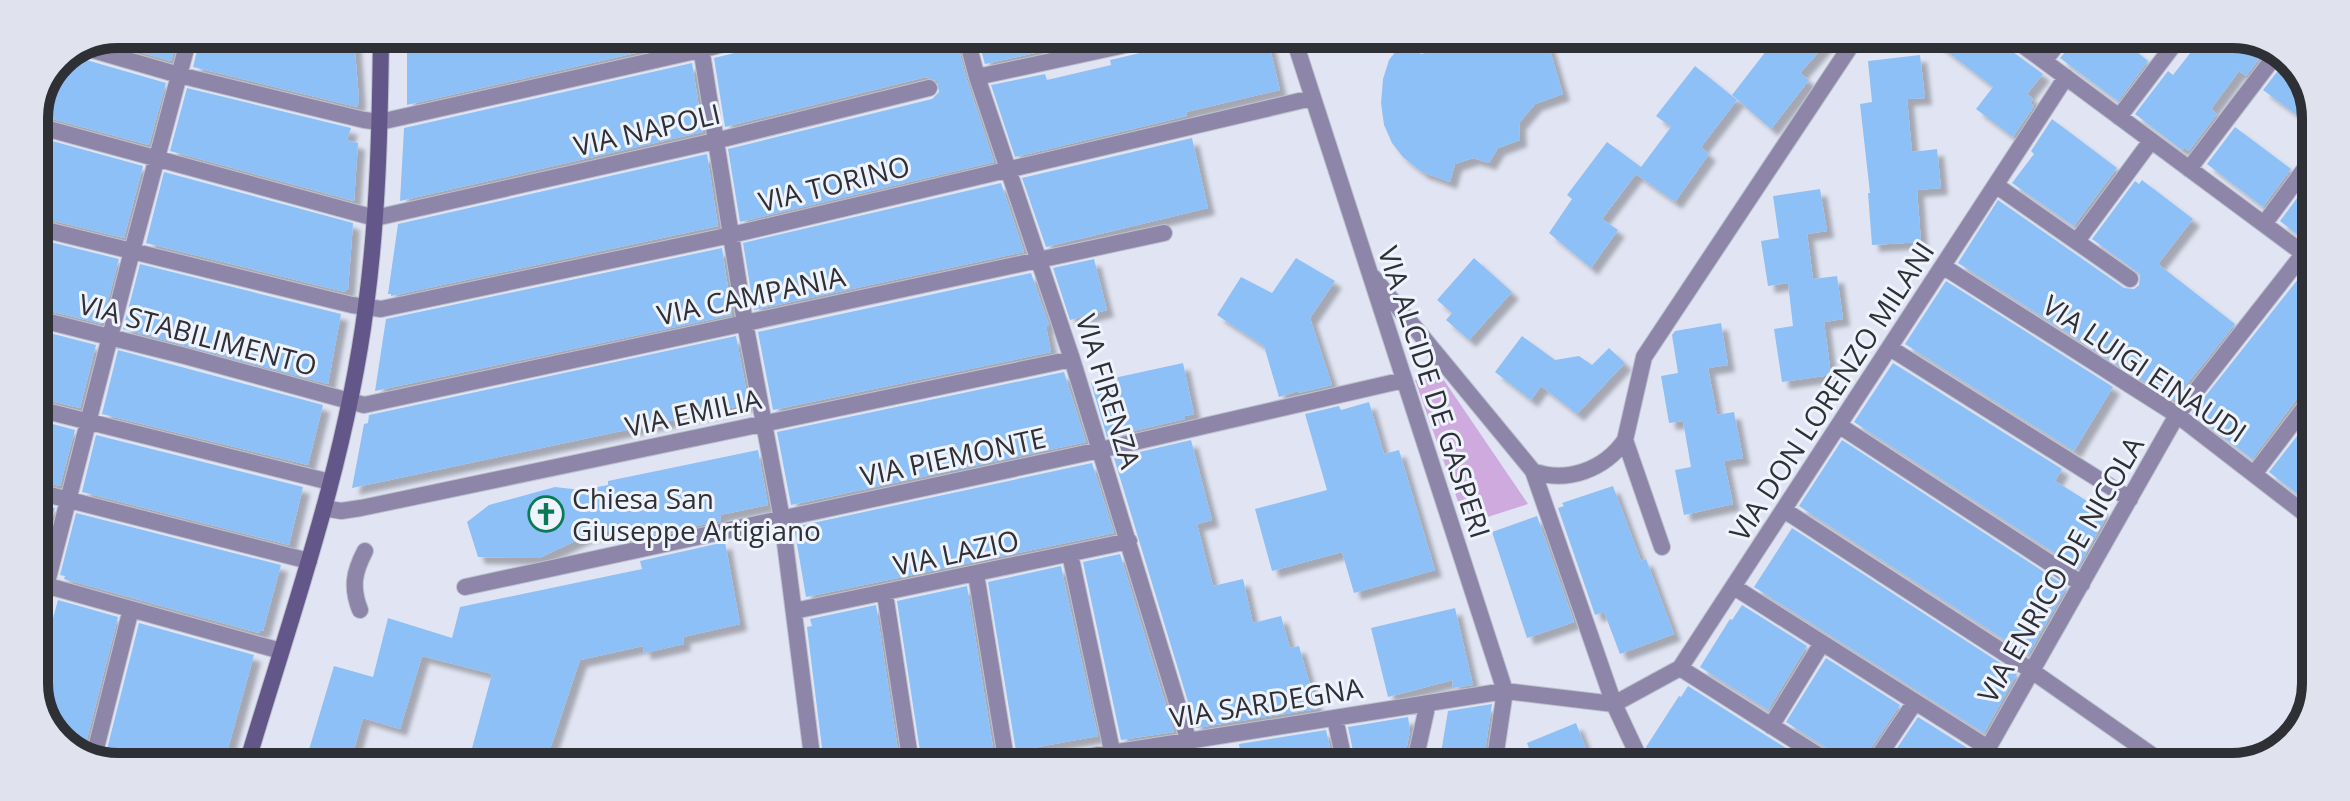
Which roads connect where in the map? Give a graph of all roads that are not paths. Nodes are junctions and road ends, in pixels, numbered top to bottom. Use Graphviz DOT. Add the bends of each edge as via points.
graph roads {
  1 [pos="186,48"];
  2 [pos="381,48"];
  3 [pos="680,48"];
  4 [pos="701,48"];
  5 [pos="969,48"];
  6 [pos="1111,48"];
  7 [pos="1297,48"];
  8 [pos="1849,48"];
  9 [pos="2026,48"];
  10 [pos="2054,48"];
  11 [pos="2171,48"];
  12 [pos="97,51"];
  13 [pos="2272,60"];
  14 [pos="2044,61"];
  15 [pos="179,75"];
  16 [pos="977,77"];
  17 [pos="2066,77"];
  18 [pos="929,88"];
  19 [pos="1312,98"];
  20 [pos="2119,117"];
  21 [pos="380,122"];
  22 [pos="48,129"];
  23 [pos="715,141"];
  24 [pos="2151,141"];
  25 [pos="157,157"];
  26 [pos="1009,168"];
  27 [pos="2189,169"];
  28 [pos="2302,173"];
  29 [pos="1997,186"];
  30 [pos="375,218"];
  31 [pos="2264,224"];
  32 [pos="48,230"];
  33 [pos="1164,233"];
  34 [pos="731,235"];
  35 [pos="2077,241"];
  36 [pos="132,251"];
  37 [pos="2302,253"];
  38 [pos="1039,260"];
  39 [pos="2302,266"];
  40 [pos="1944,267"];
  41 [pos="1367,270"];
  42 [pos="2130,279"];
  43 [pos="366,308"];
  44 [pos="48,321"];
  45 [pos="745,323"];
  46 [pos="110,336"];
  47 [pos="1890,348"];
  48 [pos="1072,359"];
  49 [pos="1404,380"];
  50 [pos="349,401"];
  51 [pos="48,411"];
  52 [pos="2302,411"];
  53 [pos="2177,415"];
  54 [pos="88,421"];
  55 [pos="764,424"];
  56 [pos="1840,426"];
  57 [pos="1625,440"];
  58 [pos="1100,450"];
  59 [pos="1533,471"];
  60 [pos="2254,474"];
  61 [pos="330,482"];
  62 [pos="48,494"];
  63 [pos="68,499"];
  64 [pos="2130,499"];
  65 [pos="324,508"];
  66 [pos="1784,510"];
  67 [pos="2302,511"];
  68 [pos="782,519"];
  69 [pos="1129,541"];
  70 [pos="1662,547"];
  71 [pos="365,551"];
  72 [pos="1070,554"];
  73 [pos="48,559"];
  74 [pos="309,561"];
  75 [pos="976,574"];
  76 [pos="2082,584"];
  77 [pos="48,585"];
  78 [pos="465,587"];
  79 [pos="1734,587"];
  80 [pos="885,594"];
  81 [pos="131,609"];
  82 [pos="360,610"];
  83 [pos="794,611"];
  84 [pos="1822,643"];
  85 [pos="281,651"];
  86 [pos="1680,668"];
  87 [pos="2032,671"];
  88 [pos="1505,691"];
  89 [pos="1915,702"];
  90 [pos="1428,703"];
  91 [pos="1614,704"];
  92 [pos="1335,718"];
  93 [pos="1771,726"];
  94 [pos="1188,741"];
  95 [pos="97,750"];
  96 [pos="250,753"];
  97 [pos="812,753"];
  98 [pos="909,753"];
  99 [pos="1005,753"];
  100 [pos="1113,753"];
  101 [pos="1139,753"];
  102 [pos="1192,753"];
  103 [pos="1342,753"];
  104 [pos="1417,753"];
  105 [pos="1496,753"];
  106 [pos="1637,753"];
  107 [pos="1814,753"];
  108 [pos="1881,753"];
  109 [pos="2149,753"];
  1 -- 15 [label="street"];
  2 -- 21 [label="street"];
  3 -- 21 [label="street"];
  4 -- 23 [label="street"];
  5 -- 16 [label="street, VIA FIRENZA"];
  6 -- 16 [label="street"];
  7 -- 19 [label="street, VIA ALCIDE DE GASPERI"];
  8 -- 57 [label="street" via="1644,357"];
  9 -- 14 [label="street"];
  10 -- 14 [label="street"];
  11 -- 20 [label="street"];
  12 -- 15 [label="street"];
  13 -- 27 [label="street"];
  14 -- 17 [label="street"];
  15 -- 21 [label="street"];
  15 -- 25 [label="street"];
  16 -- 26 [label="street, VIA FIRENZA"];
  17 -- 20 [label="street"];
  17 -- 29 [label="street, VIA DON LORENZO MILANI"];
  18 -- 23 [label="street, VIA NAPOLI"];
  19 -- 26 [label="street, VIA TORINO"];
  19 -- 41 [label="street, VIA ALCIDE DE GASPERI"];
  20 -- 24 [label="street"];
  21 -- 30 [label="street"];
  22 -- 25 [label="street"];
  23 -- 30 [label="street, VIA NAPOLI"];
  23 -- 34 [label="street"];
  24 -- 27 [label="street"];
  24 -- 35 [label="street"];
  25 -- 30 [label="street"];
  25 -- 36 [label="street"];
  26 -- 34 [label="street, VIA TORINO"];
  26 -- 38 [label="street, VIA FIRENZA"];
  27 -- 31 [label="street"];
  28 -- 31 [label="street"];
  29 -- 35 [label="street"];
  29 -- 40 [label="street, VIA DON LORENZO MILANI"];
  30 -- 43 [label="street"];
  31 -- 37 [label="street"];
  32 -- 36 [label="street, VIA TORINO"];
  33 -- 38 [label="street, VIA CAMPANIA"];
  34 -- 43 [label="street, VIA TORINO"];
  34 -- 45 [label="street"];
  35 -- 42 [label="street"];
  36 -- 43 [label="street, VIA TORINO"];
  36 -- 46 [label="street"];
  38 -- 45 [label="street, VIA CAMPANIA"];
  38 -- 48 [label="street, VIA FIRENZA"];
  39 -- 53 [label="street, VIA ENRICO DE NICOLA"];
  40 -- 47 [label="street, VIA DON LORENZO MILANI"];
  40 -- 53 [label="street, VIA LUIGI EINAUDI"];
  41 -- 49 [label="street, VIA ALCIDE DE GASPERI"];
  41 -- 59 [label="street"];
  43 -- 50 [label="street"];
  44 -- 46 [label="street, VIA STABILIMENTO"];
  45 -- 50 [label="street, VIA CAMPANIA" via="364,405"];
  45 -- 55 [label="street"];
  46 -- 50 [label="street, VIA STABILIMENTO"];
  46 -- 54 [label="street"];
  47 -- 56 [label="street, VIA DON LORENZO MILANI"];
  47 -- 64 [label="street"];
  48 -- 55 [label="street, VIA EMILIA"];
  48 -- 58 [label="street, VIA FIRENZA"];
  49 -- 58 [label="street, VIA PIEMONTE"];
  49 -- 88 [label="street, VIA ALCIDE DE GASPERI"];
  50 -- 61 [label="street"];
  51 -- 54 [label="street"];
  52 -- 60 [label="street"];
  53 -- 60 [label="street, VIA LUIGI EINAUDI"];
  53 -- 64 [label="street, VIA ENRICO DE NICOLA"];
  54 -- 61 [label="street"];
  54 -- 63 [label="street"];
  55 -- 65 [label="street, VIA EMILIA" via="361,508"];
  55 -- 68 [label="street"];
  56 -- 66 [label="street, VIA DON LORENZO MILANI"];
  56 -- 76 [label="street"];
  57 -- 59 [label="street" via="1609,458 1587,470 1560,476"];
  57 -- 70 [label="street"];
  58 -- 68 [label="street, VIA PIEMONTE"];
  58 -- 69 [label="street, VIA FIRENZA"];
  59 -- 91 [label="street"];
  60 -- 67 [label="street, VIA LUIGI EINAUDI"];
  61 -- 65 [label="street"];
  62 -- 63 [label="street"];
  63 -- 73 [label="street"];
  63 -- 74 [label="street"];
  64 -- 76 [label="street, VIA ENRICO DE NICOLA"];
  65 -- 74 [label="street"];
  66 -- 79 [label="street, VIA DON LORENZO MILANI"];
  66 -- 87 [label="street"];
  68 -- 78 [label="street, VIA PIEMONTE"];
  68 -- 83 [label="street"];
  69 -- 72 [label="street, VIA LAZIO"];
  69 -- 94 [label="street, VIA FIRENZA"];
  71 -- 82 [label="street" via="354,580"];
  72 -- 75 [label="street, VIA LAZIO"];
  72 -- 100 [label="street"];
  74 -- 85 [label="street"];
  75 -- 80 [label="street, VIA LAZIO"];
  75 -- 99 [label="street"];
  76 -- 87 [label="street, VIA ENRICO DE NICOLA"];
  77 -- 81 [label="street"];
  79 -- 84 [label="street"];
  79 -- 86 [label="street, VIA DON LORENZO MILANI"];
  80 -- 83 [label="street, VIA LAZIO"];
  80 -- 98 [label="street"];
  81 -- 85 [label="street"];
  81 -- 95 [label="street"];
  83 -- 97 [label="street"];
  84 -- 89 [label="street"];
  84 -- 93 [label="street"];
  85 -- 96 [label="street"];
  86 -- 91 [label="street, VIA DON LORENZO MILANI"];
  86 -- 93 [label="street"];
  87 -- 89 [label="street, VIA ENRICO DE NICOLA" via="1988,748"];
  87 -- 109 [label="street"];
  88 -- 90 [label="street, VIA SARDEGNA"];
  88 -- 91 [label="street, VIA SARDEGNA"];
  88 -- 105 [label="street, VIA ALCIDE DE GASPERI"];
  89 -- 108 [label="street"];
  90 -- 92 [label="street, VIA SARDEGNA"];
  90 -- 104 [label="street"];
  91 -- 106 [label="street"];
  92 -- 94 [label="street, VIA SARDEGNA"];
  92 -- 103 [label="street"];
  93 -- 107 [label="street"];
  94 -- 101 [label="street, VIA SARDEGNA"];
  94 -- 102 [label="street, VIA FIRENZA"];
}
